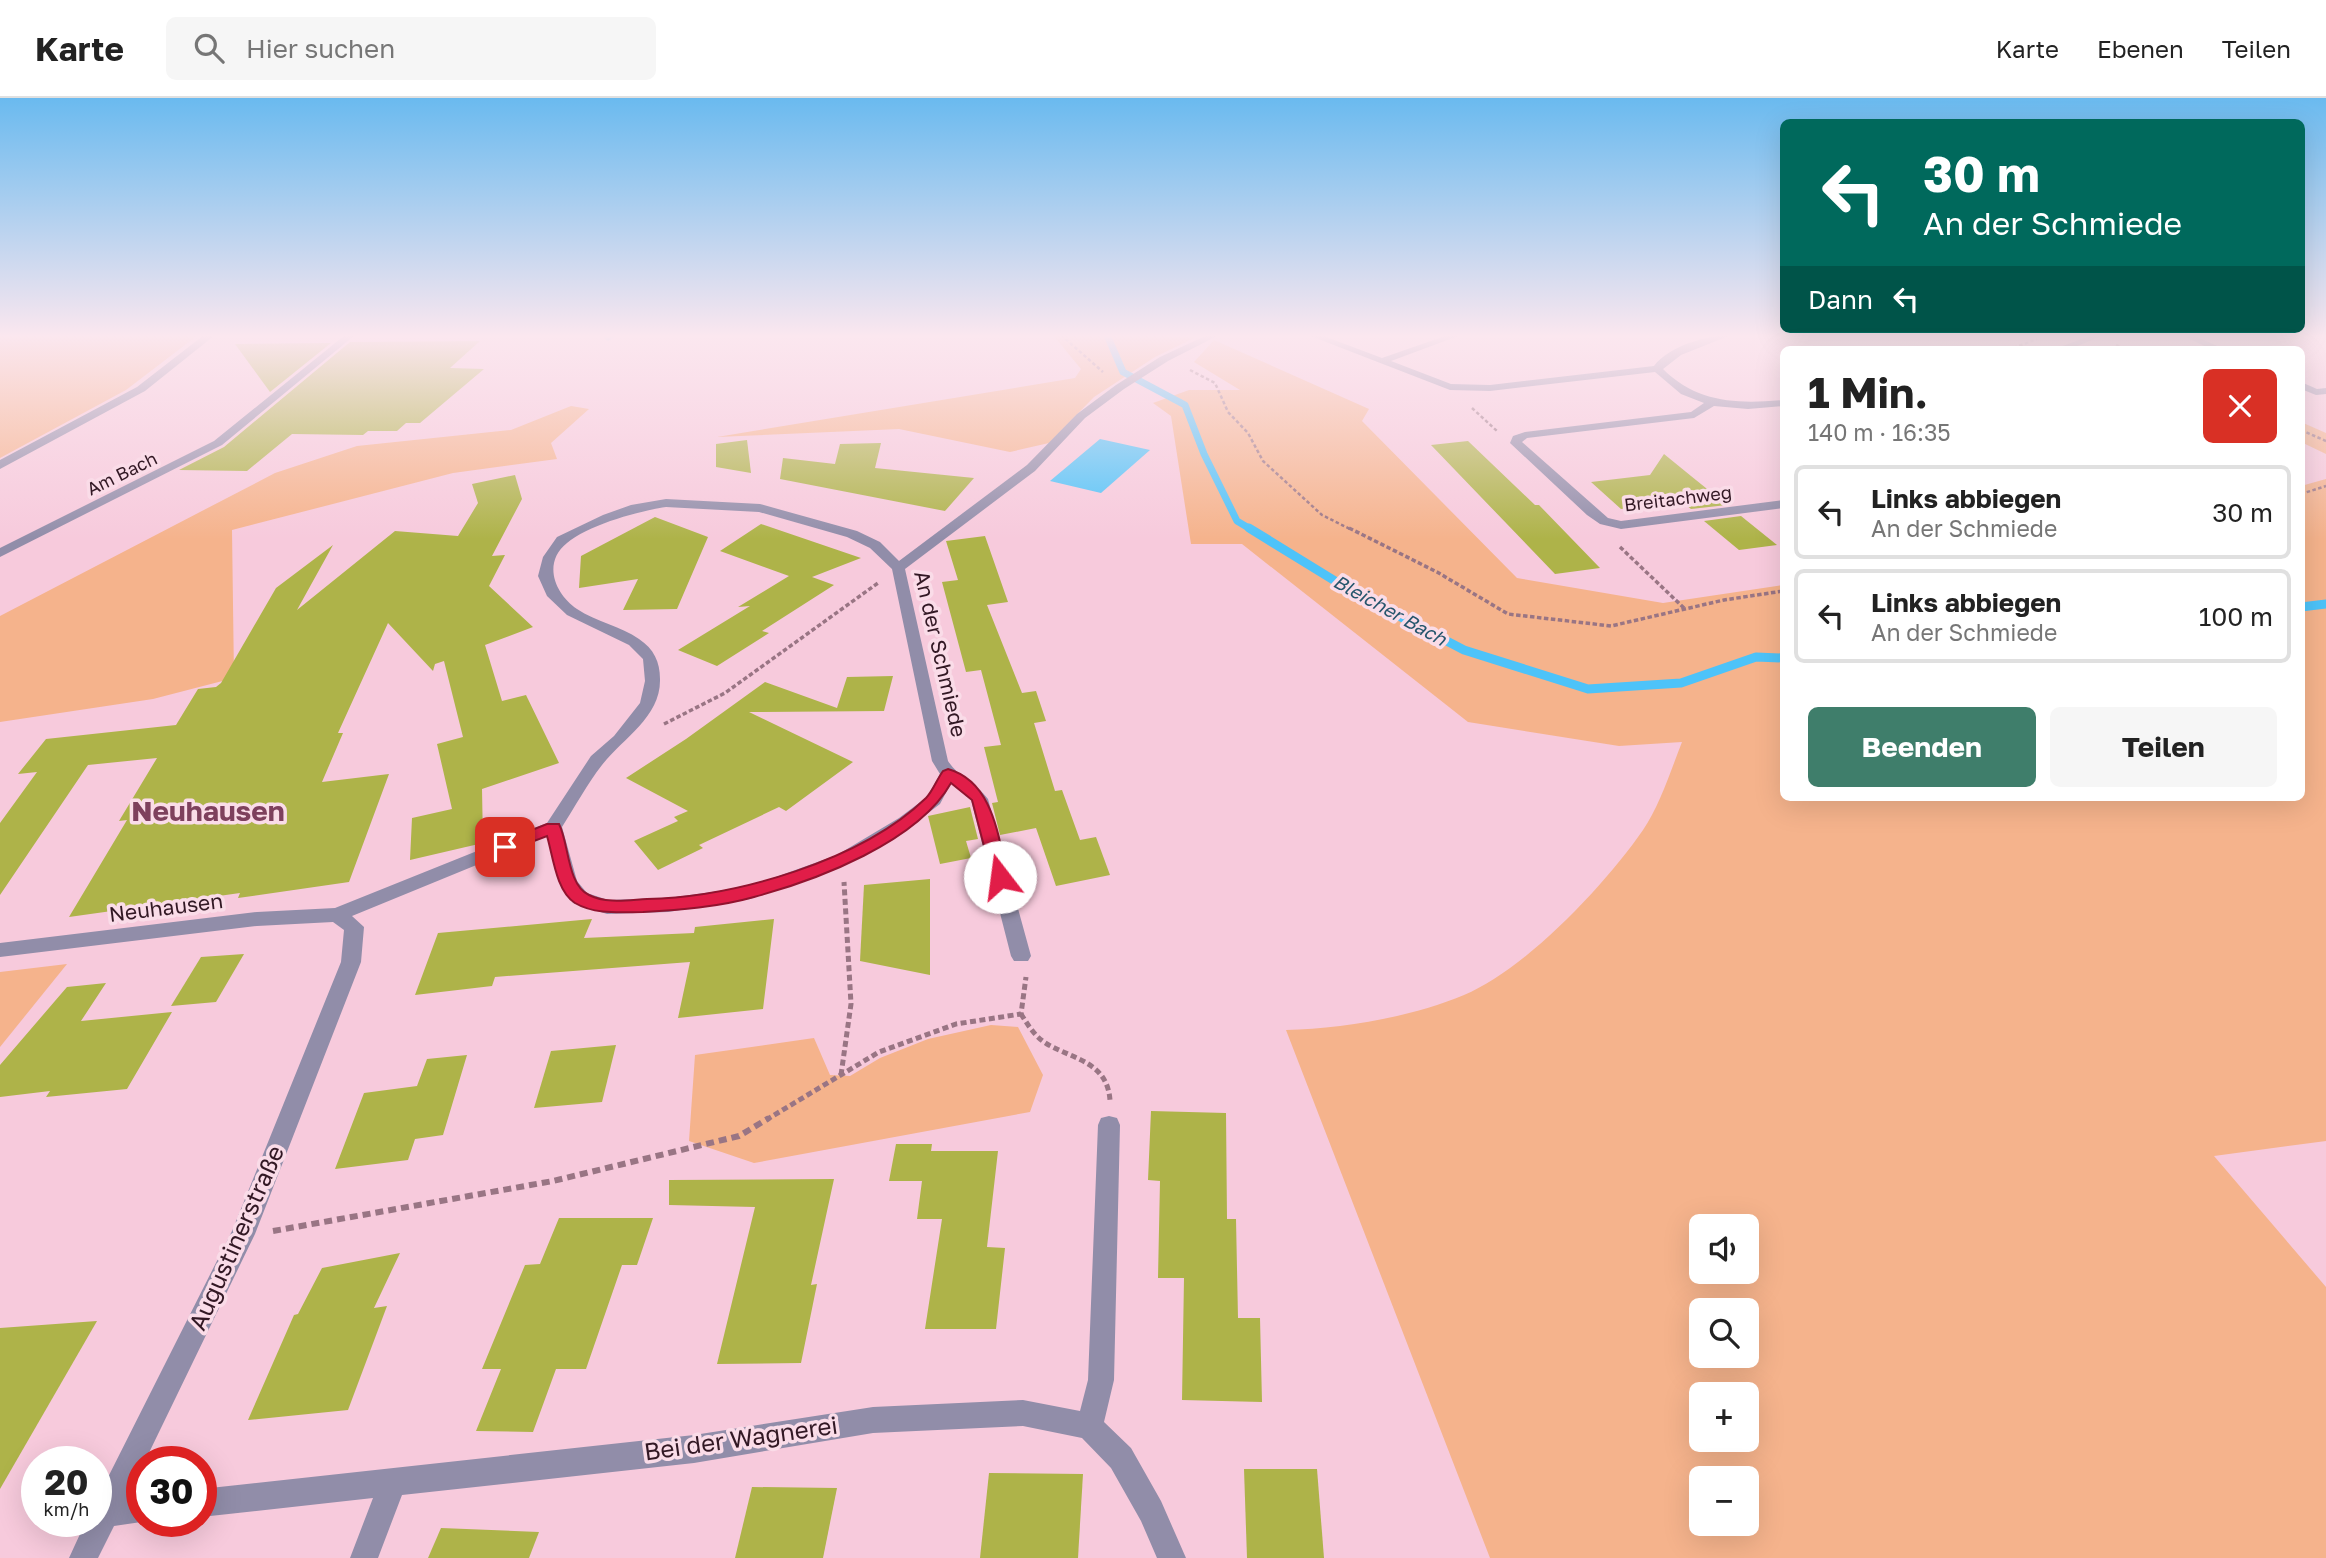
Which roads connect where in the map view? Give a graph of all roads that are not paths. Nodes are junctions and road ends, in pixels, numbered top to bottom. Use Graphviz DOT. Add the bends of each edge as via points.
graph roads {
  1 [pos="115,403"];
  2 [pos="267,403"];
  3 [pos="1099,403"];
  4 [pos="1780,403"];
  5 [pos="1710,404"];
  6 [pos="0,465"];
  7 [pos="1780,504"];
  8 [pos="0,553"];
  9 [pos="898,568"];
  10 [pos="948,774"];
  11 [pos="553,827"];
  12 [pos="337,915"];
  13 [pos="0,950"];
  14 [pos="1021,956"];
  15 [pos="1110,1125"];
  16 [pos="1089,1426"];
  17 [pos="393,1483"];
  18 [pos="217,1501"];
  19 [pos="112,1502"];
  20 [pos="94,1537"];
  21 [pos="83,1558"];
  22 [pos="364,1558"];
  23 [pos="1171,1558"];
  1 -- 6 [label="street"];
  2 -- 8 [label="street, Am Bach" via="218,443"];
  3 -- 9 [label="street" via="1031,468"];
  4 -- 5 [label="street"];
  5 -- 7 [label="street, Breitachweg" via="1694,415 1517,438 1516,443 1604,521 1621,525"];
  9 -- 10 [label="street, An der Schmiede" via="940,761"];
  9 -- 11 [label="street, An der Schmiede" via="875,545 829,526 760,508 712,503 635,508 562,540 550,557 545,576 552,593 592,624 634,642 650,659 653,681 648,704 597,760"];
  10 -- 11 [label="street" via="934,800 843,859 750,892 668,905 607,907 580,898 568,881"];
  10 -- 14 [label="street" via="979,799"];
  11 -- 12 [label="street"];
  12 -- 13 [label="street, Neuhausen" via="257,919"];
  12 -- 19 [label="street, Augustinerstraße" via="354,927 351,962 243,1234"];
  15 -- 16 [label="street" via="1101,1380"];
  16 -- 17 [label="street, Bei der Wagnerei" via="1023,1413 873,1420 694,1449"];
  16 -- 23 [label="street" via="1121,1458"];
  17 -- 18 [label="street, Bei der Wagnerei"];
  17 -- 22 [label="street"];
  20 -- 21 [label="street, Augustinerstraße"];
}
